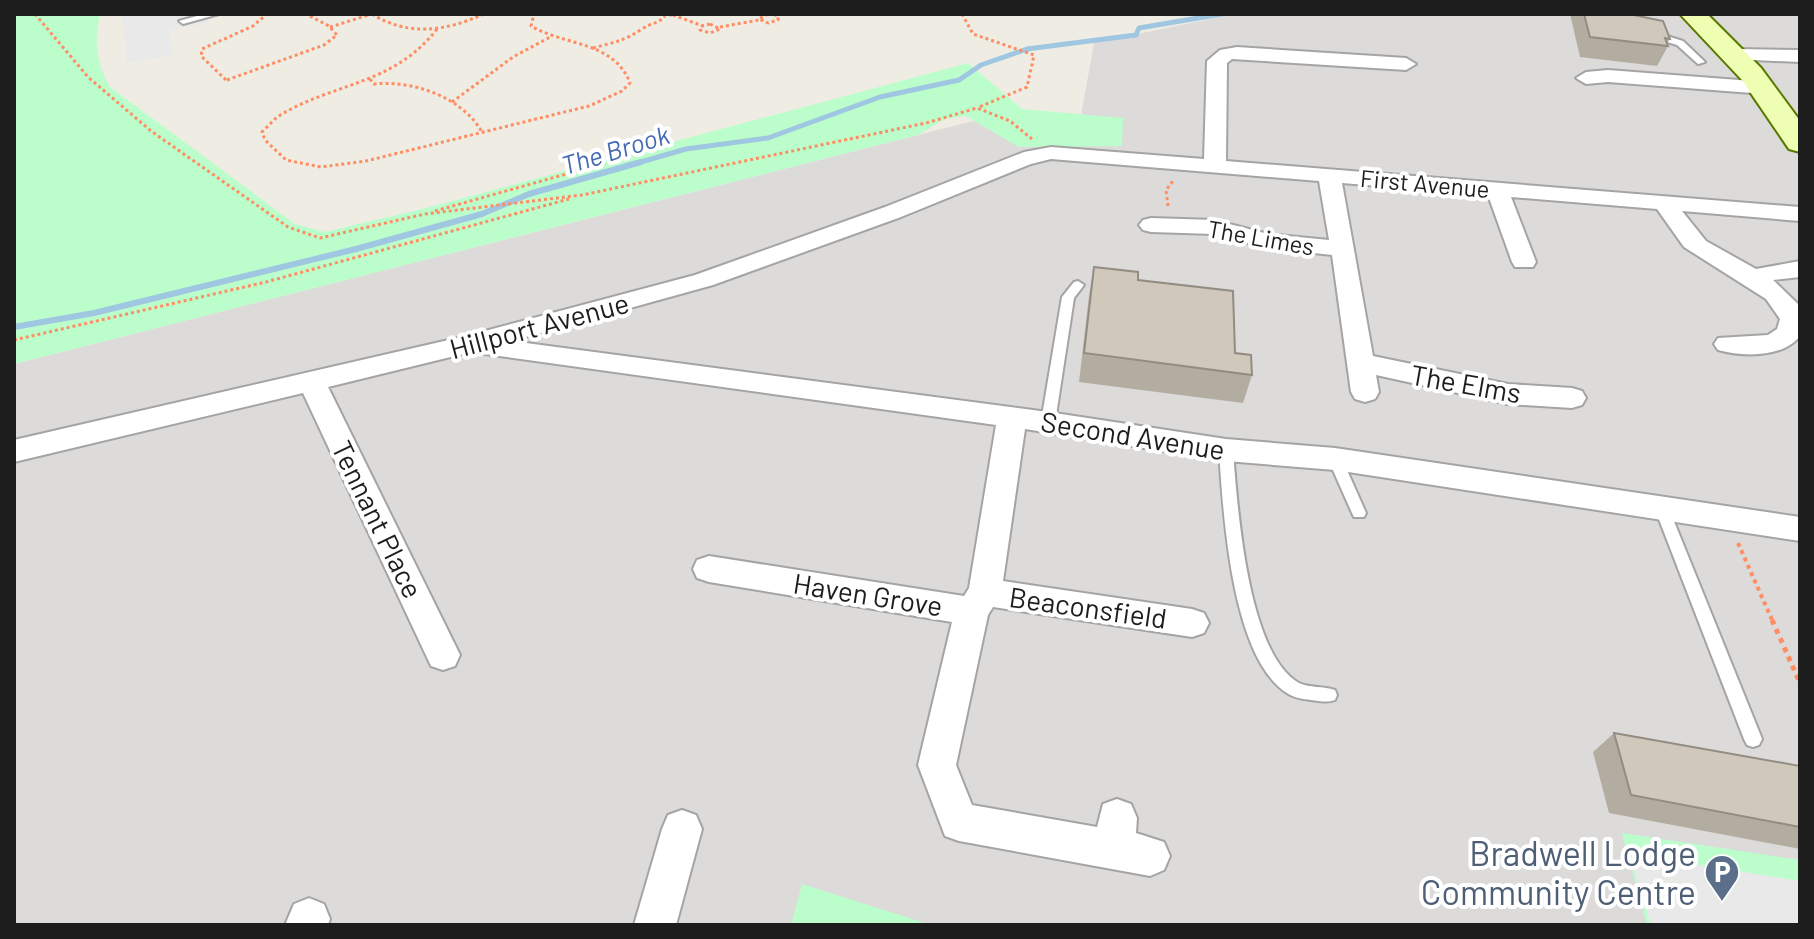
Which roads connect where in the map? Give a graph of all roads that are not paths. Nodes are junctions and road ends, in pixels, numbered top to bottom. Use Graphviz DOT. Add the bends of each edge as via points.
graph roads {
  1 [pos="215,14"];
  2 [pos="1692,14"];
  3 [pos="183,21"];
  4 [pos="1640,32"];
  5 [pos="1737,55"];
  6 [pos="1800,56"];
  7 [pos="1701,62"];
  8 [pos="1406,64"];
  9 [pos="1586,78"];
  10 [pos="1765,88"];
  11 [pos="1800,143"];
  12 [pos="1051,153"];
  13 [pos="1215,166"];
  14 [pos="1329,174"];
  15 [pos="1497,189"];
  16 [pos="1665,203"];
  17 [pos="1800,214"];
  18 [pos="1161,224"];
  19 [pos="1343,249"];
  20 [pos="1524,262"];
  21 [pos="1800,269"];
  22 [pos="1752,278"];
  23 [pos="1078,285"];
  24 [pos="588,312"];
  25 [pos="1727,344"];
  26 [pos="466,345"];
  27 [pos="587,360"];
  28 [pos="1361,363"];
  29 [pos="312,383"];
  30 [pos="1365,392"];
  31 [pos="1572,398"];
  32 [pos="1012,418"];
  33 [pos="1048,422"];
  34 [pos="1226,450"];
  35 [pos="14,451"];
  36 [pos="1335,459"];
  37 [pos="1662,509"];
  38 [pos="1359,513"];
  39 [pos="1800,529"];
  40 [pos="709,569"];
  41 [pos="979,601"];
  42 [pos="1192,623"];
  43 [pos="443,655"];
  44 [pos="1329,695"];
  45 [pos="1753,739"];
  46 [pos="682,829"];
  47 [pos="1127,841"];
  48 [pos="655,925"];
  1 -- 3 [label="lane"];
  2 -- 5 [label="main road"];
  4 -- 7 [label="lane" via="1673,39"];
  5 -- 6 [label="street"];
  5 -- 10 [label="main road"];
  8 -- 13 [label="street" via="1237,53 1221,57"];
  9 -- 10 [label="street"];
  10 -- 11 [label="main road"];
  12 -- 13 [label="street, First Avenue"];
  12 -- 24 [label="street, Hillport Avenue" via="745,267"];
  13 -- 14 [label="street, First Avenue"];
  14 -- 15 [label="street, First Avenue"];
  14 -- 19 [label="street, The Limes"];
  15 -- 16 [label="street, First Avenue"];
  15 -- 20 [label="street"];
  16 -- 17 [label="street, First Avenue"];
  16 -- 22 [label="street" via="1699,247"];
  18 -- 19 [label="street, The Limes" via="1214,227 1268,241"];
  19 -- 28 [label="street"];
  21 -- 22 [label="street"];
  22 -- 25 [label="street" via="1788,304 1792,329 1768,343"];
  23 -- 33 [label="lane" via="1068,297"];
  24 -- 26 [label="street, Hillport Avenue"];
  24 -- 27 [label="street"];
  26 -- 27 [label="street, Second Avenue"];
  26 -- 29 [label="street, Hillport Avenue"];
  27 -- 32 [label="street, Second Avenue"];
  28 -- 30 [label="street"];
  28 -- 31 [label="street, The Elms" via="1508,394"];
  29 -- 35 [label="street, Hillport Avenue"];
  29 -- 43 [label="street, Tennant Place"];
  32 -- 33 [label="street, Second Avenue"];
  32 -- 41 [label="street, Haven Grove"];
  33 -- 34 [label="street, Second Avenue"];
  34 -- 36 [label="street, Second Avenue"];
  34 -- 44 [label="lane" via="1233,530 1256,637 1273,670 1293,689"];
  36 -- 37 [label="street, Second Avenue"];
  36 -- 38 [label="lane"];
  37 -- 39 [label="street, Second Avenue"];
  37 -- 45 [label="lane"];
  40 -- 41 [label="street, Haven Grove"];
  41 -- 42 [label="street, Beaconsfield"];
  41 -- 47 [label="street" via="937,765 959,822"];
  46 -- 48 [label="street"];
}
